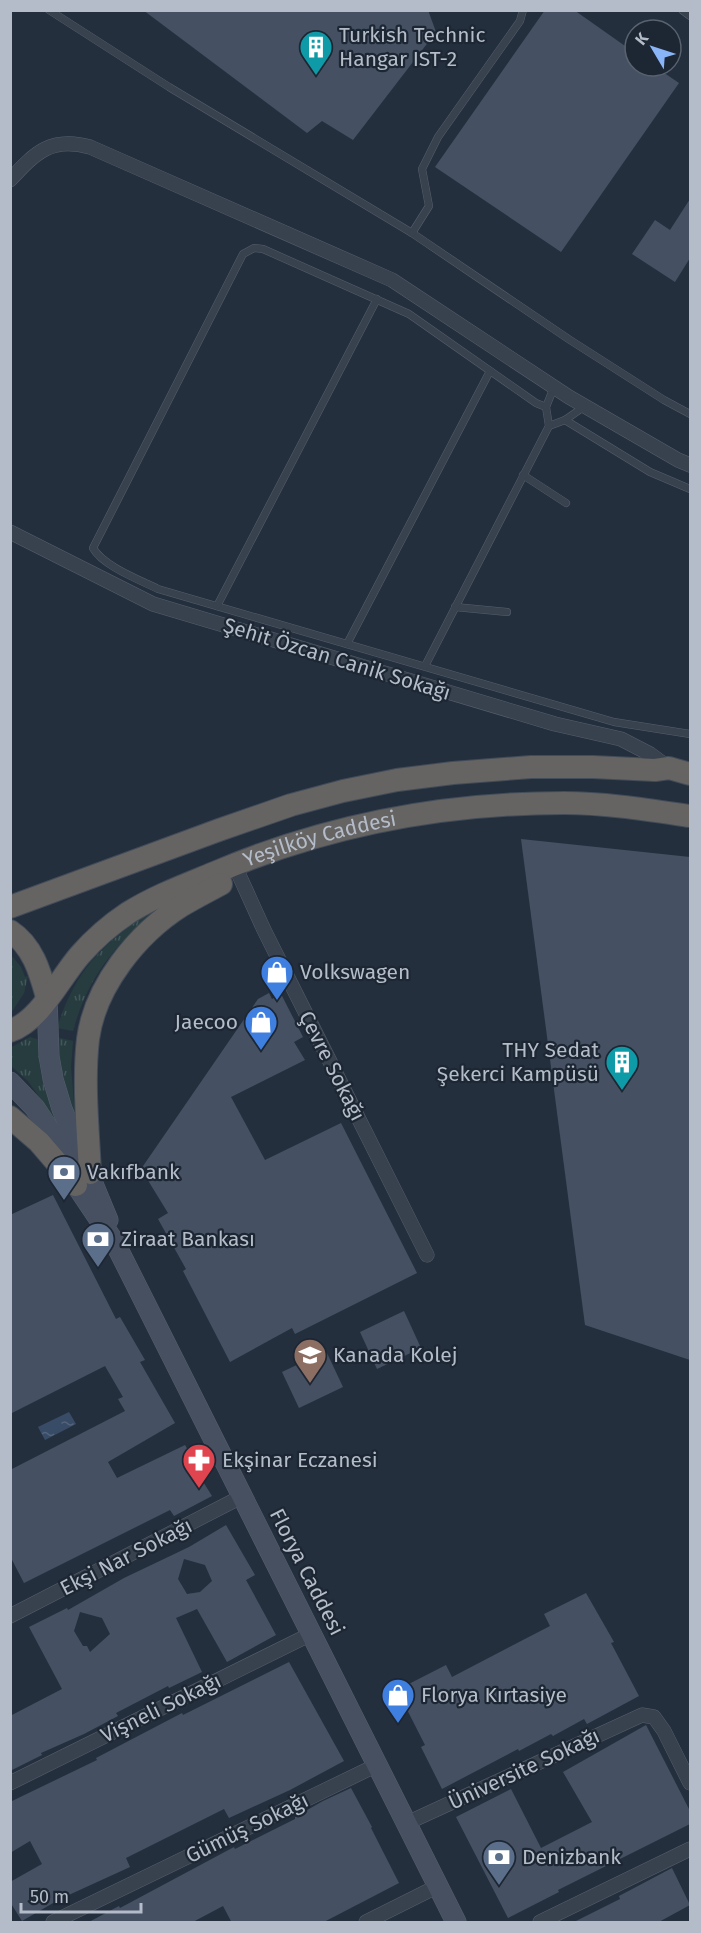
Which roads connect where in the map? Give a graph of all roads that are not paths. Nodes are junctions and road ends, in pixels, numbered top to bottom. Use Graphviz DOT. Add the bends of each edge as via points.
graph roads {
  1 [pos="49,10"];
  2 [pos="523,10"];
  3 [pos="682,10"];
  4 [pos="690,16"];
  5 [pos="10,180"];
  6 [pos="412,233"];
  7 [pos="377,299"];
  8 [pos="490,371"];
  9 [pos="554,387"];
  10 [pos="585,406"];
  11 [pos="546,407"];
  12 [pos="690,414"];
  13 [pos="565,420"];
  14 [pos="549,426"];
  15 [pos="690,465"];
  16 [pos="524,475"];
  17 [pos="690,489"];
  18 [pos="566,503"];
  19 [pos="10,532"];
  20 [pos="217,606"];
  21 [pos="455,607"];
  22 [pos="507,612"];
  23 [pos="348,644"];
  24 [pos="425,666"];
  25 [pos="690,734"];
  26 [pos="681,768"];
  27 [pos="690,816"];
  28 [pos="291,843"];
  29 [pos="239,875"];
  30 [pos="10,907"];
  31 [pos="10,931"];
  32 [pos="47,997"];
  33 [pos="10,1031"];
  34 [pos="10,1082"];
  35 [pos="10,1117"];
  36 [pos="83,1179"];
  37 [pos="427,1255"];
  38 [pos="241,1497"];
  39 [pos="10,1616"];
  40 [pos="311,1634"];
  41 [pos="377,1765"];
  42 [pos="10,1783"];
  43 [pos="690,1783"];
  44 [pos="407,1824"];
  45 [pos="690,1850"];
  46 [pos="438,1886"];
  47 [pos="53,1923"];
  48 [pos="366,1923"];
  49 [pos="456,1923"];
  50 [pos="540,1923"];
  1 -- 6 [label="lane"];
  2 -- 6 [label="lane" via="520,21 438,137 422,169 429,206"];
  3 -- 4 [label="lane"];
  5 -- 9 [label="street" via="34,155 51,146 71,143 90,147 392,280"];
  6 -- 12 [label="lane" via="570,340"];
  7 -- 8 [label="lane" via="418,320"];
  7 -- 20 [label="lane"];
  7 -- 20 [label="lane" via="259,248 243,254 93,548 106,561 158,589"];
  8 -- 11 [label="lane"];
  8 -- 23 [label="lane"];
  9 -- 10 [label="street"];
  9 -- 11 [label="lane"];
  10 -- 13 [label="lane"];
  10 -- 15 [label="street"];
  11 -- 14 [label="lane"];
  13 -- 14 [label="lane"];
  13 -- 17 [label="lane" via="650,472"];
  14 -- 16 [label="lane"];
  16 -- 18 [label="lane"];
  16 -- 21 [label="lane"];
  19 -- 26 [label="street, Şehit Özcan Canik Sokağı" via="153,604 555,724 621,739"];
  20 -- 23 [label="lane"];
  21 -- 22 [label="lane"];
  21 -- 24 [label="lane"];
  23 -- 24 [label="lane"];
  24 -- 25 [label="lane" via="614,722"];
  26 -- 30 [label="highway, Yeşilköy Caddesi" via="531,767 397,780 291,805"];
  27 -- 28 [label="highway, Yeşilköy Caddesi" via="606,805 501,805 417,814"];
  28 -- 29 [label="highway"];
  28 -- 32 [label="highway, Yeşilköy Caddesi" via="187,884 126,914 80,955"];
  29 -- 36 [label="highway" via="180,906 157,924 104,988 88,1038"];
  29 -- 37 [label="street, Çevre Sokağı"];
  31 -- 32 [label="highway" via="33,954"];
  32 -- 33 [label="highway, Yeşilköy Caddesi" via="36,1014"];
  32 -- 36 [label="main road, Florya Caddesi" via="53,1079"];
  34 -- 36 [label="main road, Florya Caddesi" via="35,1108 70,1168"];
  35 -- 36 [label="highway"];
  36 -- 38 [label="main road, Florya Caddesi"];
  38 -- 39 [label="street, Ekşi Nar Sokağı"];
  38 -- 40 [label="main road, Florya Caddesi"];
  40 -- 41 [label="main road, Florya Caddesi"];
  40 -- 42 [label="street, Vişneli Sokağı"];
  41 -- 44 [label="main road, Florya Caddesi"];
  41 -- 47 [label="street, Gümüş Sokağı"];
  43 -- 44 [label="street, Üniversite Sokağı" via="664,1731 654,1717 642,1715"];
  44 -- 46 [label="main road, Florya Caddesi"];
  45 -- 50 [label="street"];
  46 -- 48 [label="street"];
  46 -- 49 [label="main road, Florya Caddesi"];
}
